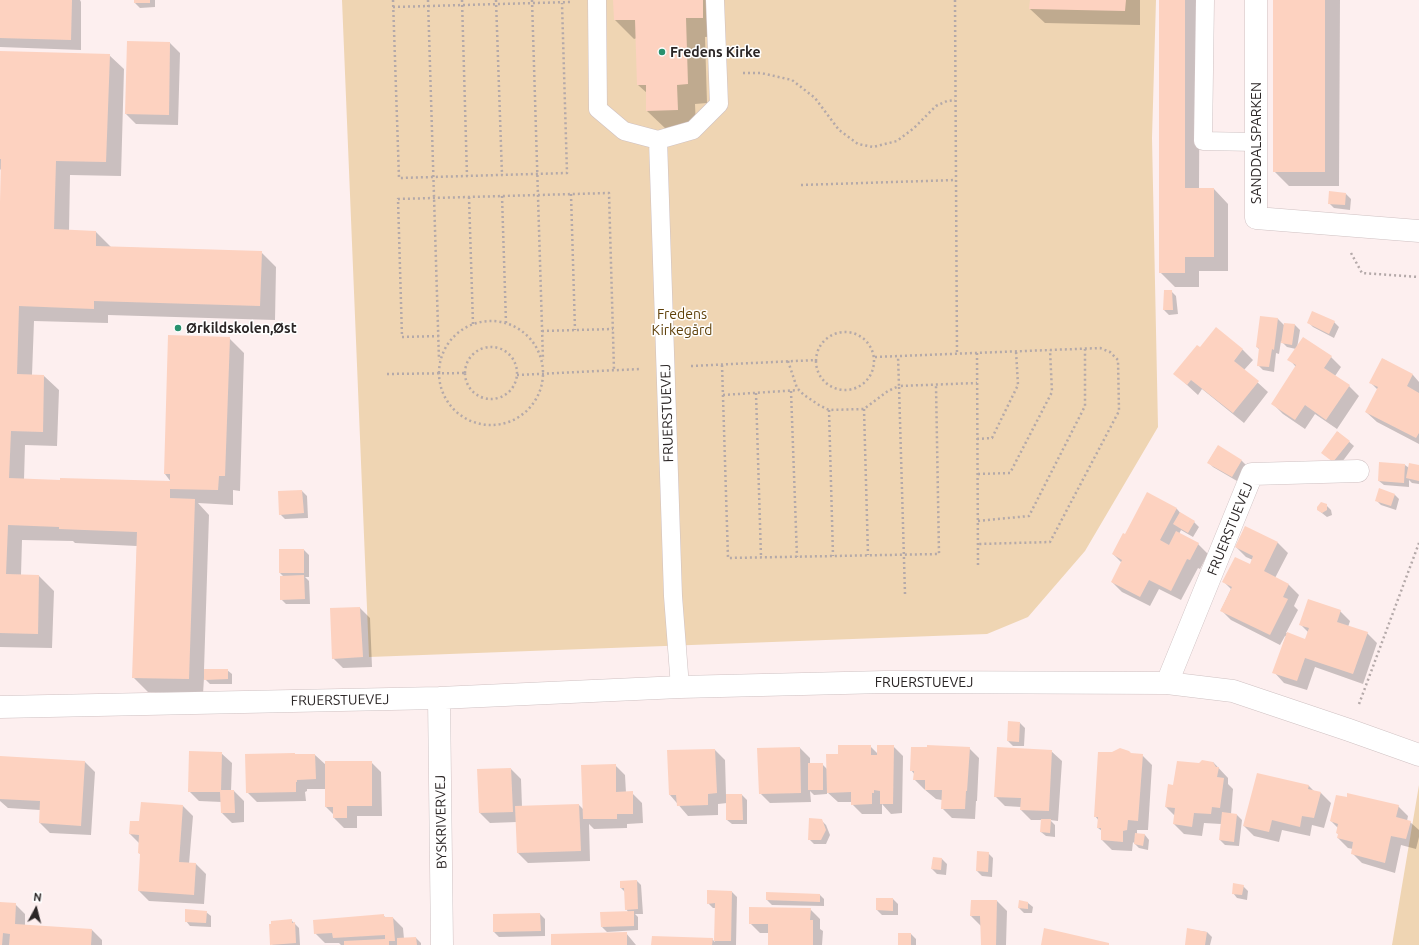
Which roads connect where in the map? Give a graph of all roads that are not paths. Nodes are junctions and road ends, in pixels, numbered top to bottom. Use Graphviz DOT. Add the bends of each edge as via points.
graph roads {
  1 [pos="715,0"];
  2 [pos="1205,0"];
  3 [pos="1256,0"];
  4 [pos="597,1"];
  5 [pos="658,140"];
  6 [pos="1255,142"];
  7 [pos="1419,231"];
  8 [pos="1358,470"];
  9 [pos="1167,683"];
  10 [pos="680,687"];
  11 [pos="439,698"];
  12 [pos="0,707"];
  13 [pos="1419,755"];
  14 [pos="442,945"];
  1 -- 5 [label="lane" via="719,104 693,130"];
  2 -- 6 [label="lane" via="1203,141"];
  3 -- 6 [label="street, SANDDALSPARKEN"];
  4 -- 5 [label="lane" via="598,109 624,131"];
  5 -- 10 [label="lane, FRUERSTUEVEJ" via="673,596"];
  6 -- 7 [label="street, SANDDALSPARKEN" via="1256,218"];
  8 -- 9 [label="street, FRUERSTUEVEJ" via="1252,474"];
  9 -- 10 [label="street, FRUERSTUEVEJ" via="885,682"];
  9 -- 13 [label="street, FRUERSTUEVEJ" via="1233,691"];
  10 -- 11 [label="street, FRUERSTUEVEJ"];
  11 -- 12 [label="street, FRUERSTUEVEJ"];
  11 -- 14 [label="street, BYSKRIVERVEJ"];
}
